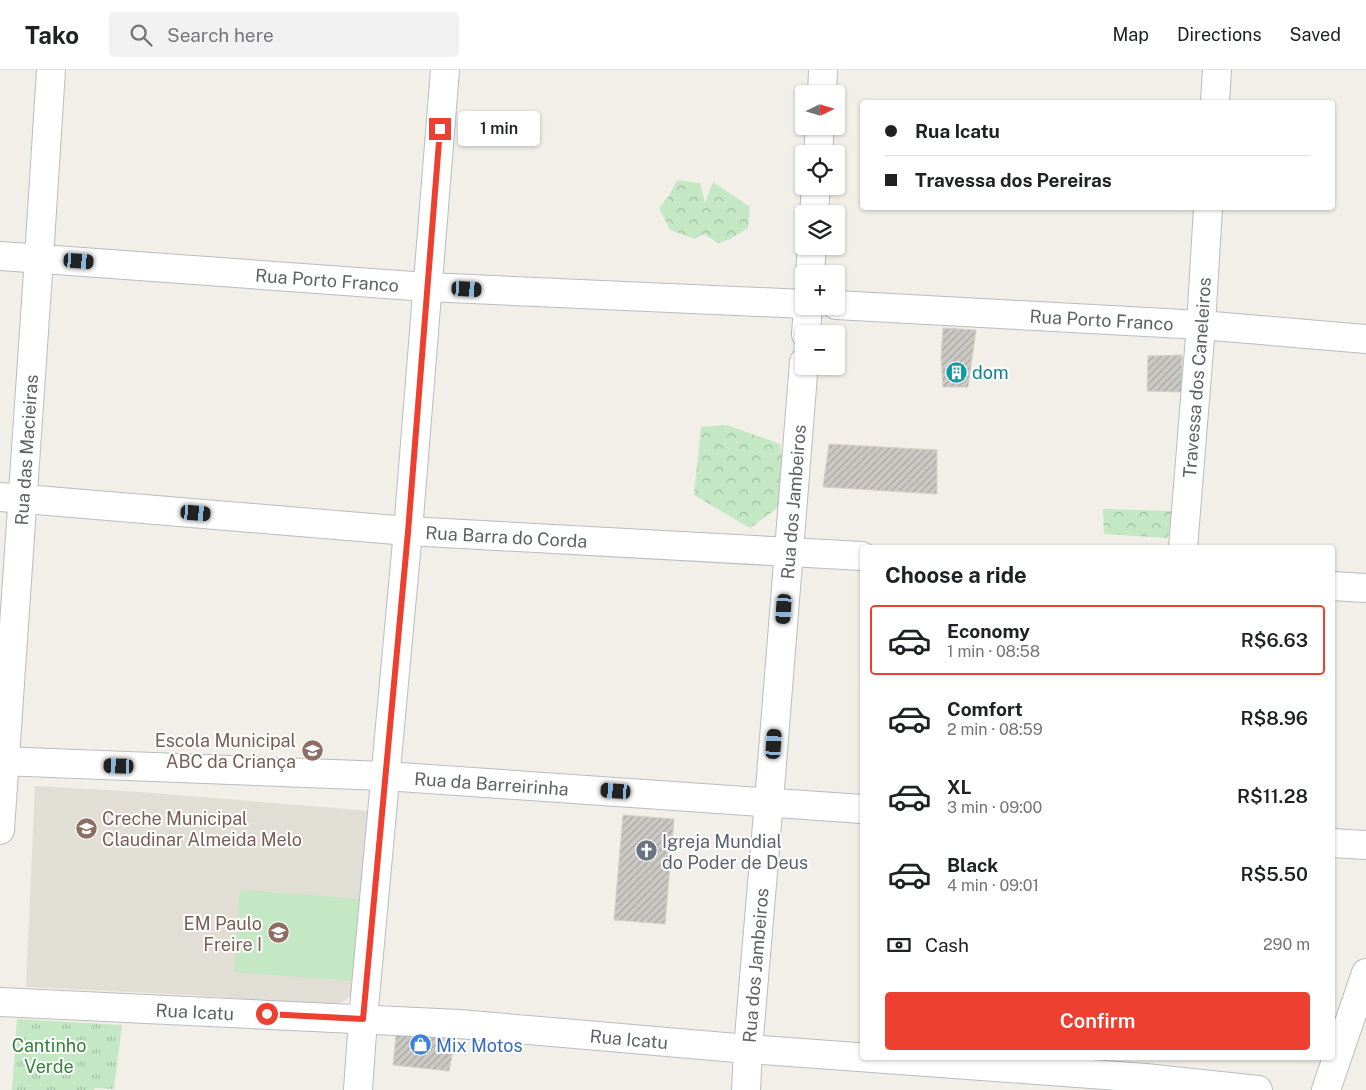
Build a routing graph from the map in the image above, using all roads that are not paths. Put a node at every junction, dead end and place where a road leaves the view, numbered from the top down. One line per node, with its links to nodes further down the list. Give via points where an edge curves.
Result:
1 (50, 70): 9 (street, Rua das Macieiras)
2 (445, 70): 10 (street)
3 (823, 70): 5 (street)
4 (1217, 70): 6 (street)
5 (822, 85)
6 (1215, 100)
7 (1208, 210): 13 (street, Travessa dos Caneleiros)
8 (0, 256): 9 (street, Rua Porto Franco)
9 (39, 258): 10 (street, Rua Porto Franco); 16 (street, Rua das Macieiras)
10 (427, 287): 11 (street, Rua Porto Franco); 17 (street)
11 (795, 304)
12 (845, 305): 13 (street, Rua Porto Franco)
13 (1201, 324): 14 (street, Rua Porto Franco); 18 (street, Travessa dos Caneleiros)
14 (1366, 339)
15 (803, 375): 19 (street, Rua dos Jambeiros)
16 (11, 497): 17 (street, Rua Barra do Corda); 23 (street, Rua das Macieiras)
17 (408, 532): 19 (street, Rua Barra do Corda); 24 (street)
18 (1182, 545)
19 (789, 551): 20 (street, Rua Barra do Corda); 25 (street, Rua dos Jambeiros)
20 (860, 556)
21 (1335, 586): 22 (street)
22 (1366, 588)
23 (2, 761): 24 (street, Rua da Barreirinha); 27 (street, Rua das Macieiras)
24 (385, 776): 25 (street, Rua da Barreirinha); 32 (street)
25 (769, 802): 26 (street, Rua da Barreirinha); 33 (street, Rua dos Jambeiros)
26 (860, 809)
27 (0, 830)
28 (1335, 843): 29 (street)
29 (1366, 845)
30 (1366, 973): 40 (street)
31 (0, 1002): 32 (street, Rua Icatu)
32 (363, 1019): 33 (street, Rua Icatu, via 459,1024); 37 (street)
33 (748, 1050): 34 (street, Rua Icatu); 38 (street, Rua dos Jambeiros)
34 (860, 1057)
35 (907, 1060): 36 (street, Rua Icatu)
36 (1146, 1075): 39 (street, Rua Icatu)
37 (358, 1090)
38 (746, 1090)
39 (1258, 1090)
40 (1326, 1090)

